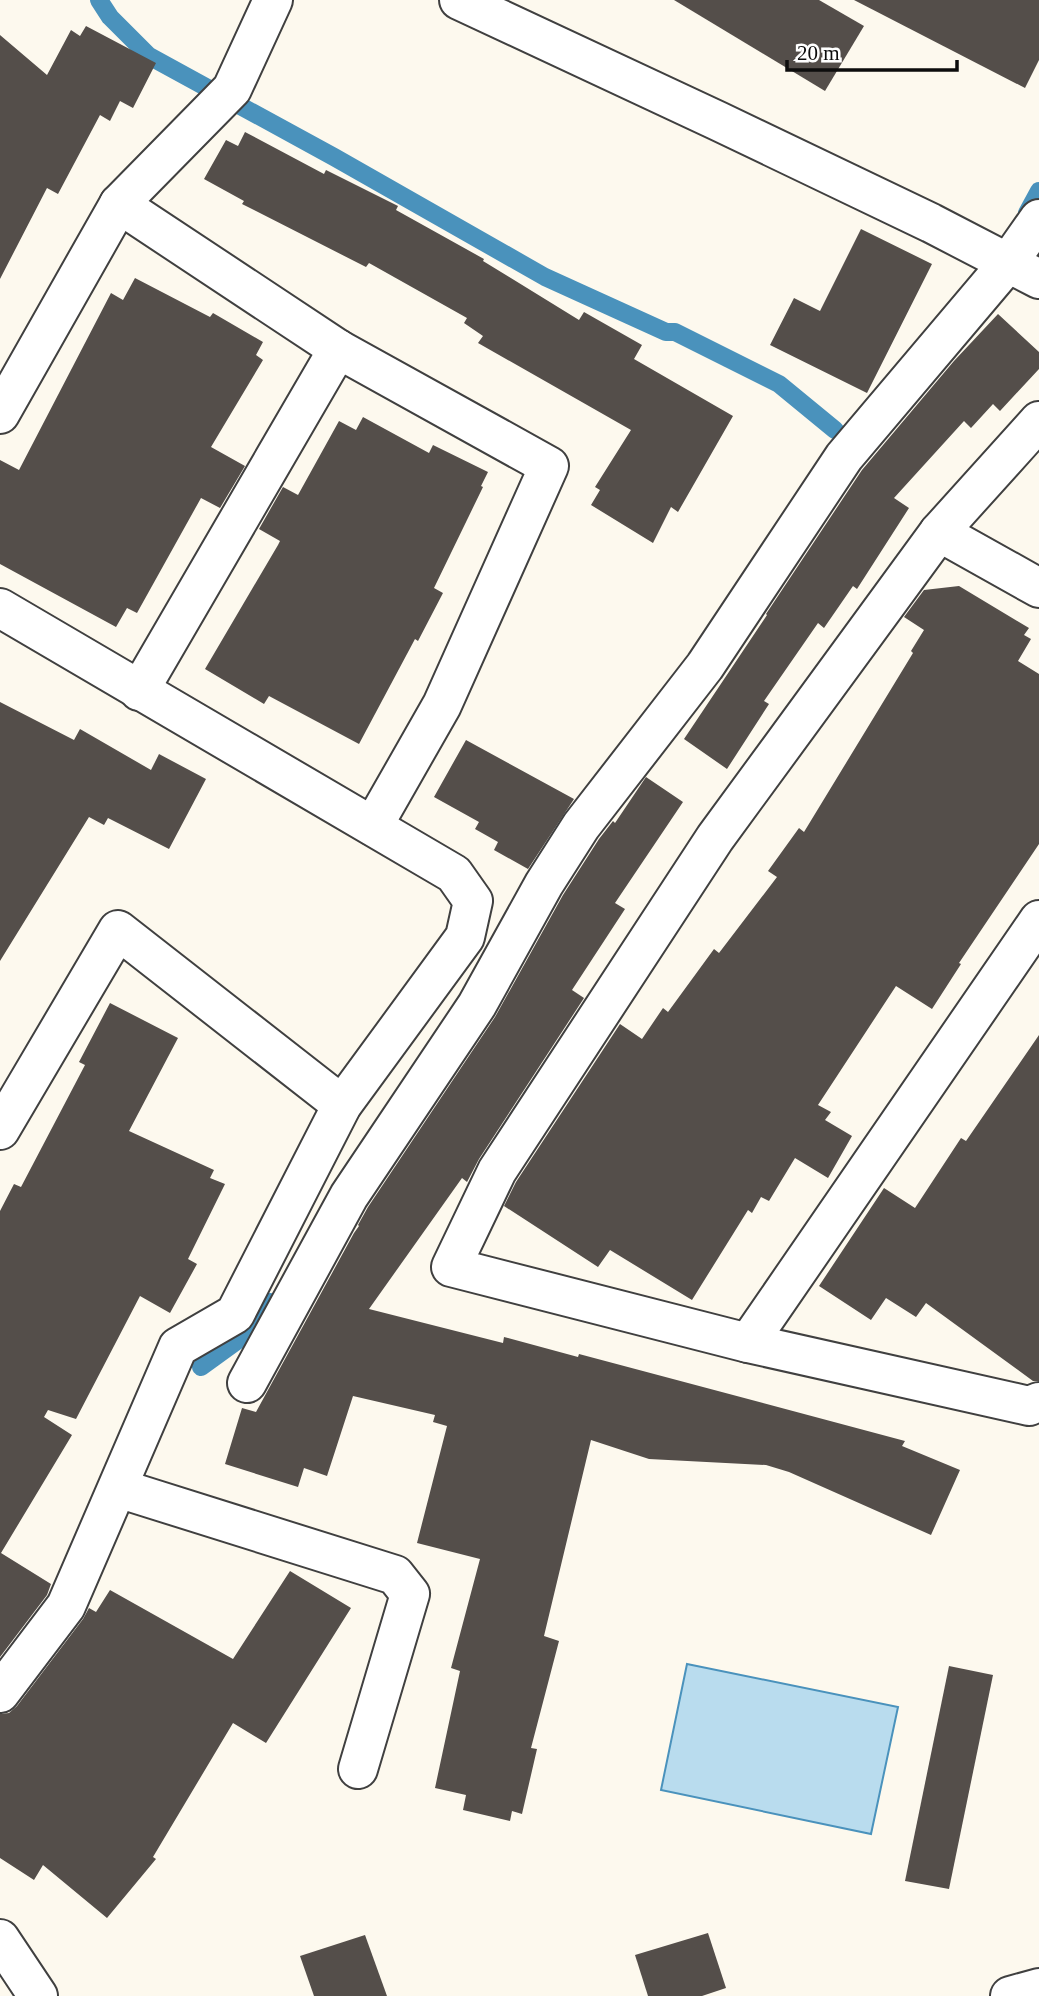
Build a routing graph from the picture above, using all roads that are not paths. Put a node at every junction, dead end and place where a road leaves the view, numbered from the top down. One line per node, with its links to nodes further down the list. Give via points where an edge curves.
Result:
1 (273, 0): 3 (street, via 232,89)
2 (459, 0): 5 (street)
3 (119, 204): 6 (street); 7 (street)
4 (1039, 219): 5 (street)
5 (1023, 271): 18 (street, via 844,457 705,666 581,827 477,1004 349,1196)
6 (338, 349): 12 (street); 13 (street, via 549,466 442,705)
7 (0, 414)
8 (1039, 421): 9 (street)
9 (939, 531): 10 (street); 17 (street, via 715,838 498,1171 451,1267)
10 (1039, 588)
11 (0, 608): 12 (street)
12 (139, 691): 13 (street)
13 (373, 827): 15 (street, via 454,874 473,901 465,937)
14 (1039, 920): 17 (street)
15 (342, 1105): 16 (street, via 118,930); 20 (street, via 235,1314 178,1348)
16 (0, 1130)
17 (748, 1343): 19 (street, via 1028,1406)
18 (247, 1383)
19 (1039, 1402)
20 (118, 1488): 21 (street, via 66,1606); 22 (street, via 395,1575 410,1594)
21 (0, 1693)
22 (358, 1769)
23 (0, 1940): 25 (street)
24 (1039, 1988): 26 (street)
25 (38, 1996)
26 (1010, 1996)

